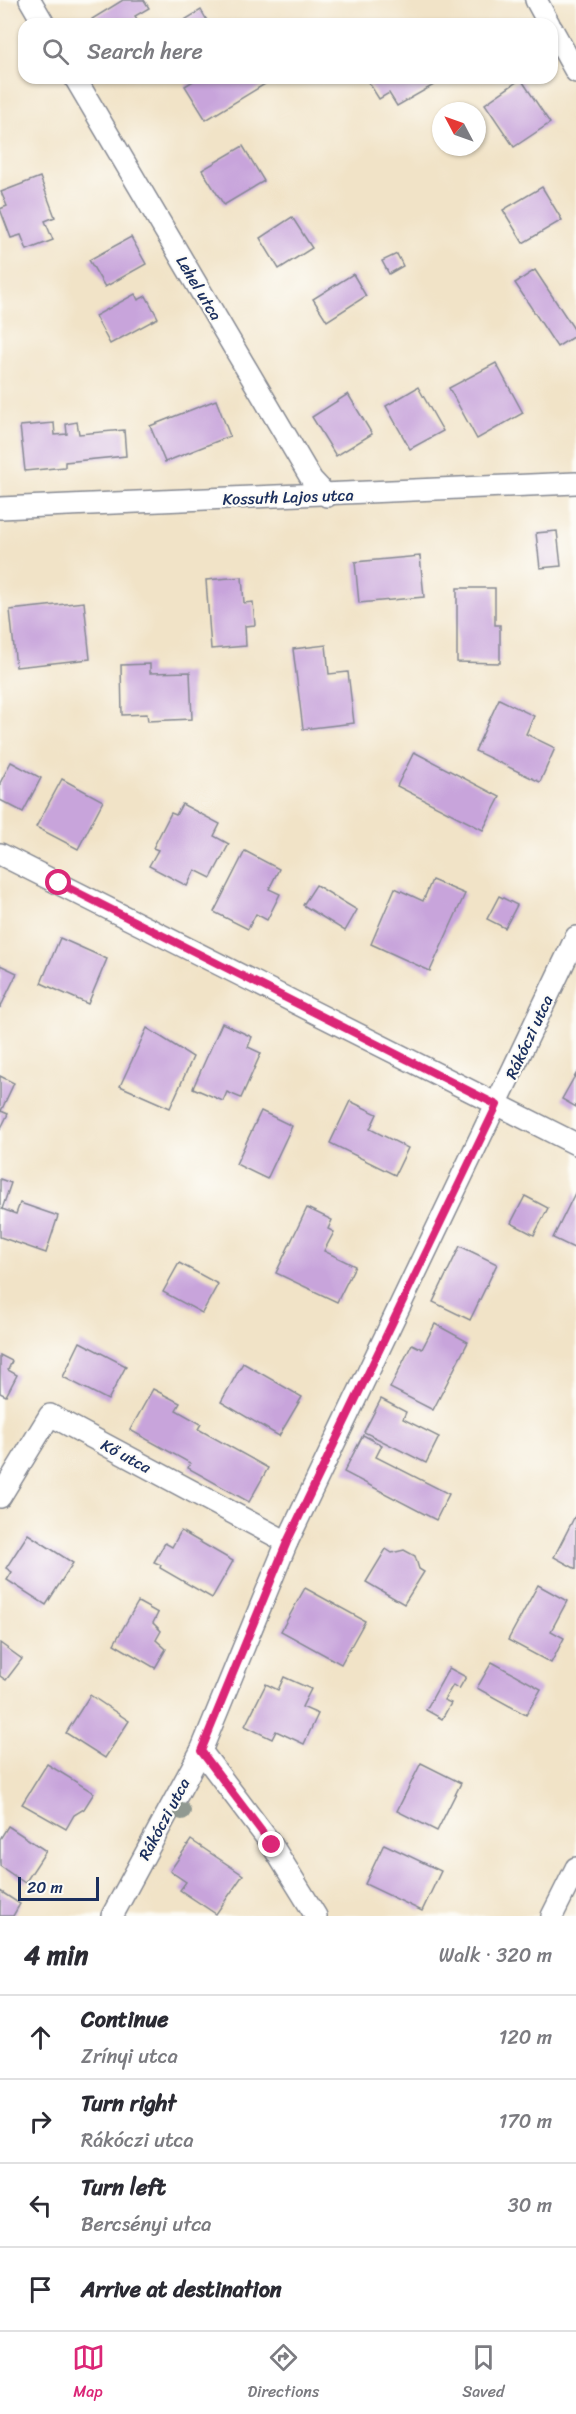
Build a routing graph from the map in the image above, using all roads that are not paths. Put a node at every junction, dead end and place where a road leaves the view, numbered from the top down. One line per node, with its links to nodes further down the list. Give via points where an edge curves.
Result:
1 (30, 0): 3 (street)
2 (536, 0): 4 (street)
3 (40, 18)
4 (546, 18)
5 (558, 40): 6 (street)
6 (576, 72)
7 (79, 84): 9 (street, Lehel utca, via 312,480)
8 (576, 483): 9 (street, Kossuth Lajos utca)
9 (327, 496): 10 (street, Kossuth Lajos utca)
10 (0, 508)
11 (0, 854): 13 (street)
12 (576, 937): 13 (street, Rákóczi utca)
13 (497, 1105): 14 (street); 16 (street, Rákóczi utca)
14 (576, 1144)
15 (0, 1497): 16 (street, Kő utca, via 50,1415)
16 (287, 1542): 17 (street, Rákóczi utca)
17 (201, 1751): 19 (street, Rákóczi utca); 20 (street, via 272,1845)
18 (576, 1868): 21 (street)
19 (111, 1916)
20 (316, 1916)
21 (552, 1916)

